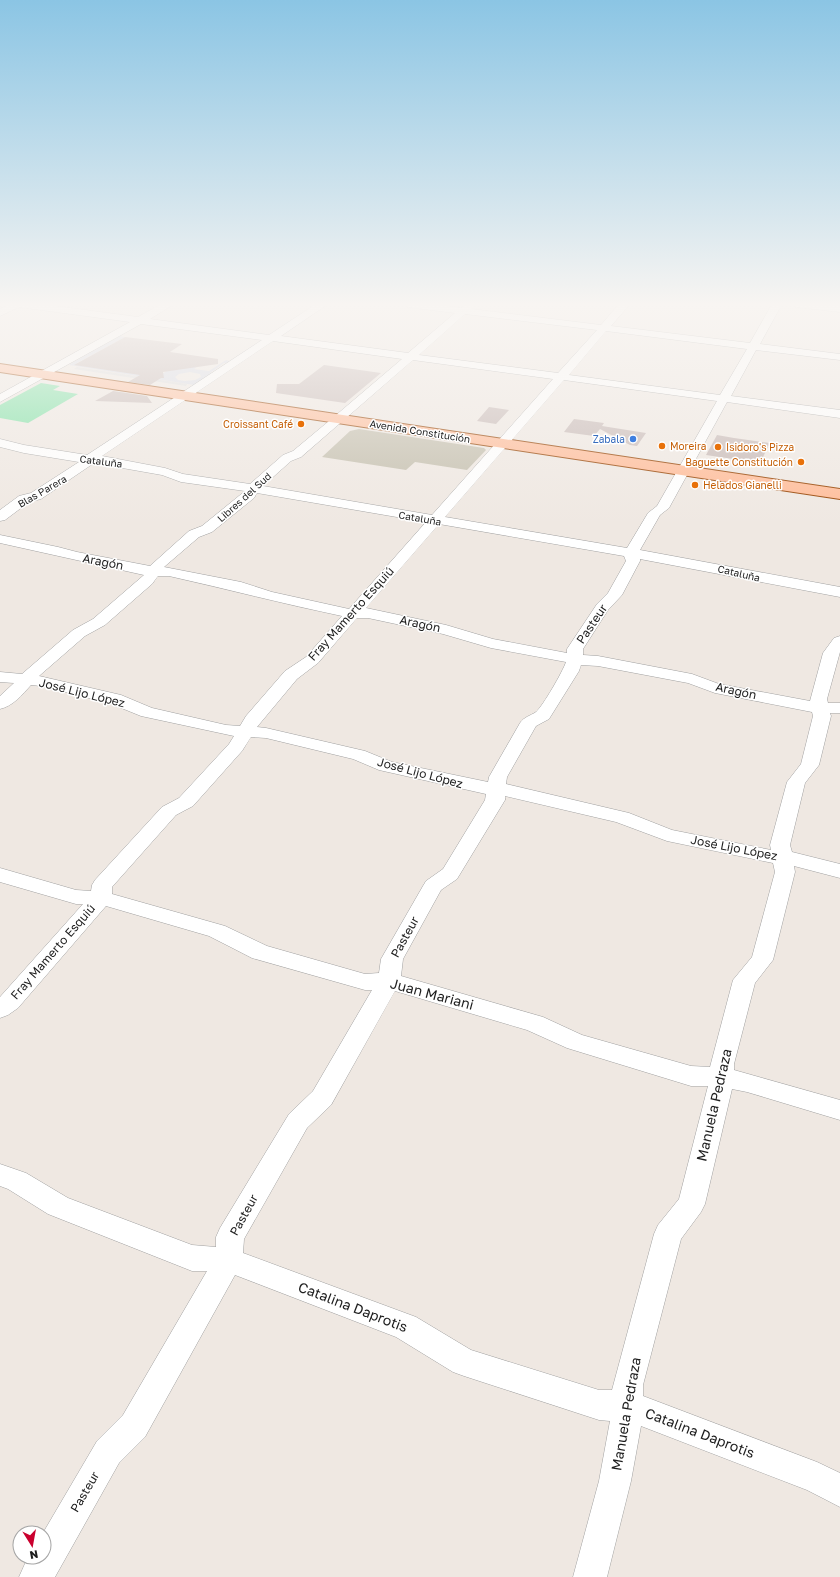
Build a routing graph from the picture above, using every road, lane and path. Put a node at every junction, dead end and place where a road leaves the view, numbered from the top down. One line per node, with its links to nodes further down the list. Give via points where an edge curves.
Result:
1 (561, 377): 13 (street, Fray Mamerto Esquiú)
2 (38, 378): 10 (street)
3 (86, 378): 8 (main road, Avenida Constitución)
4 (212, 378): 8 (street, Blas Parera)
5 (386, 378): 12 (street, Libres del Sud)
6 (566, 378): 9 (street)
7 (735, 378): 9 (street, Pasteur)
8 (189, 393): 12 (main road, Avenida Constitución); 15 (street, Blas Parera)
9 (723, 398): 11 (street); 16 (street, Pasteur)
10 (0, 399)
11 (840, 414)
12 (342, 416): 13 (main road, Avenida Constitución); 18 (street, Libres del Sud)
13 (507, 441): 16 (main road, Avenida Constitución); 21 (street, Fray Mamerto Esquiú)
14 (0, 443): 15 (street, Cataluña)
15 (91, 459): 18 (street, Cataluña, via 165,472 181,478); 20 (street, Blas Parera, via 36,496 24,499)
16 (685, 467): 17 (main road, Avenida Constitución); 19 (main road, Avenida Constitución); 23 (street, Pasteur, via 662,508 655,513)
17 (840, 486)
18 (252, 488): 21 (street, Cataluña); 24 (street, Libres del Sud, via 249,495 207,529 194,534)
19 (840, 494)
20 (0, 517)
21 (435, 520): 23 (street, Cataluña); 26 (street, Fray Mamerto Esquiú)
22 (0, 539): 24 (street, Aragón, via 81,558)
23 (631, 554): 25 (street, Cataluña); 28 (street, Pasteur, via 633,561 614,595 602,607 575,649)
24 (154, 571): 26 (street, Aragón, via 241,587 268,596); 30 (street, Libres del Sud, via 147,581 99,622 79,633)
25 (840, 592)
26 (352, 614): 28 (street, Aragón, via 368,613 491,643); 33 (street, Fray Mamerto Esquiú, via 312,660 291,675 252,720)
27 (840, 641): 32 (street, Manuela Pedraza, via 831,653 818,699)
28 (575, 659): 32 (street, Aragón, via 598,661 684,678 715,688); 34 (street, Pasteur, via 571,671 543,715 529,723 498,777)
29 (0, 677): 30 (street, José Lijo López)
30 (26, 680): 31 (street, Libres del Sud); 33 (street, José Lijo López, via 41,681 115,699 147,712 226,730)
31 (0, 704)
32 (830, 708): 35 (street, Manuela Pedraza, via 822,716 810,765 796,782 780,845)
33 (246, 731): 34 (street, José Lijo López, via 266,733 359,755 386,766); 38 (street, Fray Mamerto Esquiú, via 236,747 186,802 169,811 102,885)
34 (496, 789): 35 (street, José Lijo López, via 514,790 622,817 667,834); 39 (street, Pasteur, via 495,800 450,874 433,886 392,959)
35 (782, 858): 36 (street, José Lijo López); 41 (street, Manuela Pedraza, via 784,872 762,960 744,980 722,1064)
36 (840, 871)
37 (0, 875): 38 (street, Juan Mariani, via 76,897)
38 (101, 898): 39 (street, Juan Mariani, via 217,931 260,952 365,982); 40 (street, Fray Mamerto Esquiú, via 10,1002)
39 (389, 981): 41 (street, Juan Mariani, via 534,1023 575,1042 691,1076); 44 (street, Pasteur, via 322,1098 298,1121 230,1237)
40 (0, 1009)
41 (722, 1077): 42 (street, Juan Mariani); 45 (street, Manuela Pedraza, via 691,1204 668,1234 628,1385)
42 (840, 1110)
43 (0, 1175): 44 (street, Catalina Daprotis, via 17,1181 58,1206 192,1258)
44 (229, 1260): 45 (street, Catalina Daprotis, via 406,1326 464,1362 599,1405); 47 (street, Pasteur, via 134,1426 108,1452)
45 (628, 1406): 46 (street, Catalina Daprotis, via 817,1478); 48 (street, Manuela Pedraza, via 625,1437)
46 (840, 1491)
47 (36, 1577)
48 (590, 1577)

